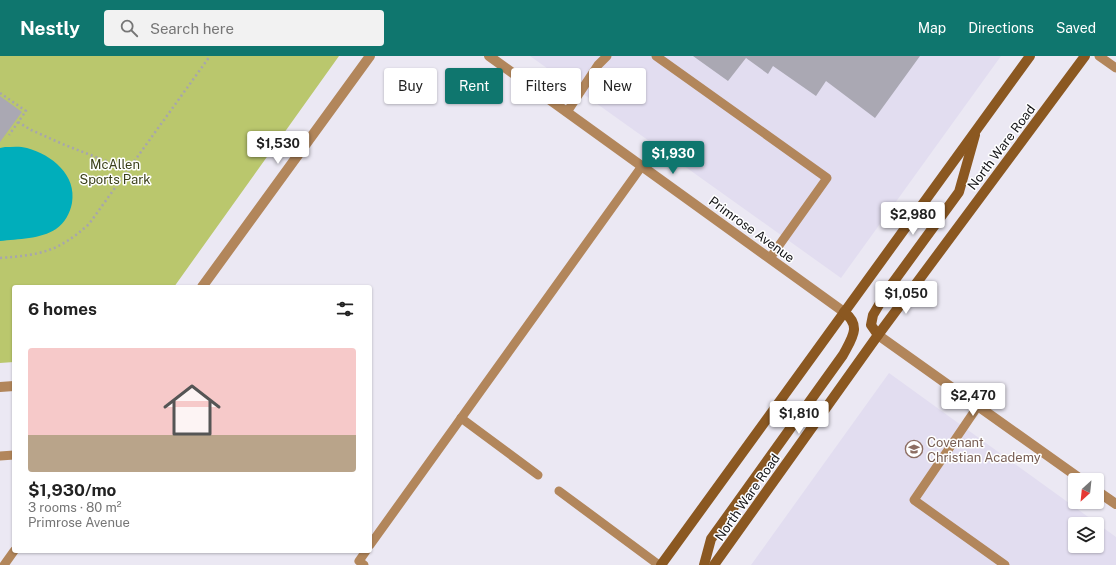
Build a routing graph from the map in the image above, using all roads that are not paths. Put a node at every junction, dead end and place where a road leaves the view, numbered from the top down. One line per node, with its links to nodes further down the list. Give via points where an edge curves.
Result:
1 (370, 56): 13 (street)
2 (489, 56): 9 (street, Primrose Avenue)
3 (606, 56): 9 (lane)
4 (656, 56): 12 (lane, via 827,178)
5 (1030, 56): 10 (main road)
6 (1085, 56): 15 (main road, North Ware Road)
7 (1099, 56): 8 (lane)
8 (1116, 68)
9 (567, 112): 11 (street, Primrose Avenue)
10 (976, 129): 14 (main road); 15 (main road, via 959,192 889,288 873,315 872,325)
11 (642, 166): 12 (street, Primrose Avenue); 19 (lane)
12 (770, 258): 14 (street, Primrose Avenue)
13 (203, 285)
14 (844, 312): 32 (main road); 33 (main road, via 852,318 854,330 843,355 711,538)
15 (878, 335): 18 (street); 34 (main road, North Ware Road)
16 (12, 386): 17 (street)
17 (0, 387)
18 (978, 406): 22 (street); 35 (lane, via 914,500)
19 (461, 418): 23 (lane); 27 (lane)
20 (12, 455): 21 (lane)
21 (0, 456)
22 (1072, 473)
23 (538, 476)
24 (558, 491): 32 (lane)
25 (1104, 496): 26 (street)
26 (1116, 504)
27 (372, 542)
28 (13, 553): 30 (lane)
29 (365, 553): 31 (lane, via 359,561)
30 (4, 565)
31 (364, 565)
32 (660, 565)
33 (704, 565)
34 (714, 565)
35 (1005, 565)

